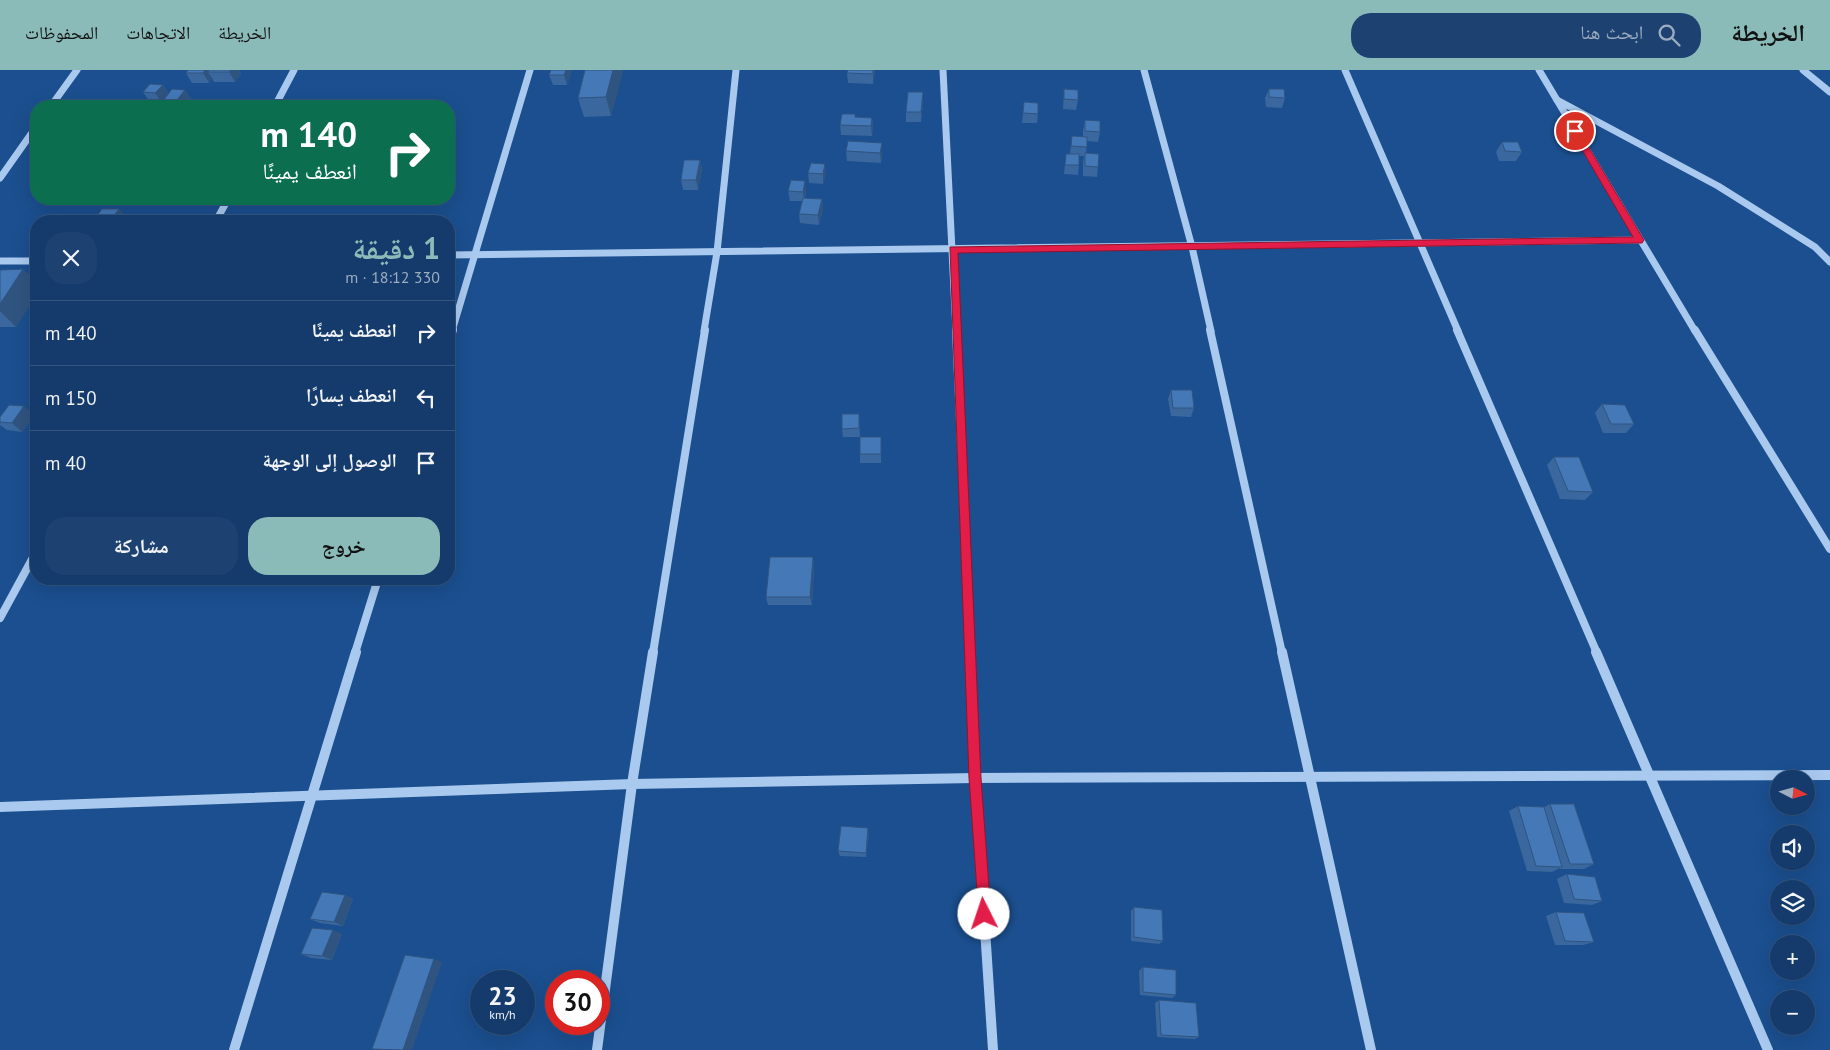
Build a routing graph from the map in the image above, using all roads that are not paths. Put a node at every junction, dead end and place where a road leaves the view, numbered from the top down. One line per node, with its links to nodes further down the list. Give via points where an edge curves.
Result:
1 (77, 70): 11 (street)
2 (294, 70): 12 (street)
3 (530, 70): 22 (street)
4 (736, 70): 20 (street)
5 (943, 70): 19 (street)
6 (1144, 70): 18 (street)
7 (1345, 70): 17 (street)
8 (1540, 70): 13 (street)
9 (1803, 70): 10 (street)
10 (1830, 92)
11 (55, 100)
12 (278, 100)
13 (1557, 100): 16 (street); 25 (street, via 1718,186 1816,247)
14 (30, 136): 15 (street)
15 (0, 178)
16 (1639, 240): 17 (street); 27 (street)
17 (1418, 244): 18 (street); 32 (street)
18 (1192, 246): 19 (street); 33 (street)
19 (953, 250): 20 (street); 34 (street)
20 (717, 252): 22 (street); 35 (street)
21 (455, 255): 22 (street)
22 (475, 255): 26 (street)
23 (30, 260): 24 (street)
24 (0, 261)
25 (1830, 262)
26 (455, 322)
27 (1830, 549)
28 (30, 563): 30 (street)
29 (376, 585): 36 (street)
30 (0, 618)
31 (1830, 774): 32 (street)
32 (1650, 776): 33 (street); 42 (street)
33 (1310, 777): 34 (street); 41 (street)
34 (975, 778): 35 (street); 40 (street)
35 (632, 784): 36 (street); 39 (street)
36 (313, 797): 37 (street); 38 (street)
37 (0, 807)
38 (234, 1050)
39 (597, 1050)
40 (994, 1050)
41 (1371, 1050)
42 (1768, 1050)

